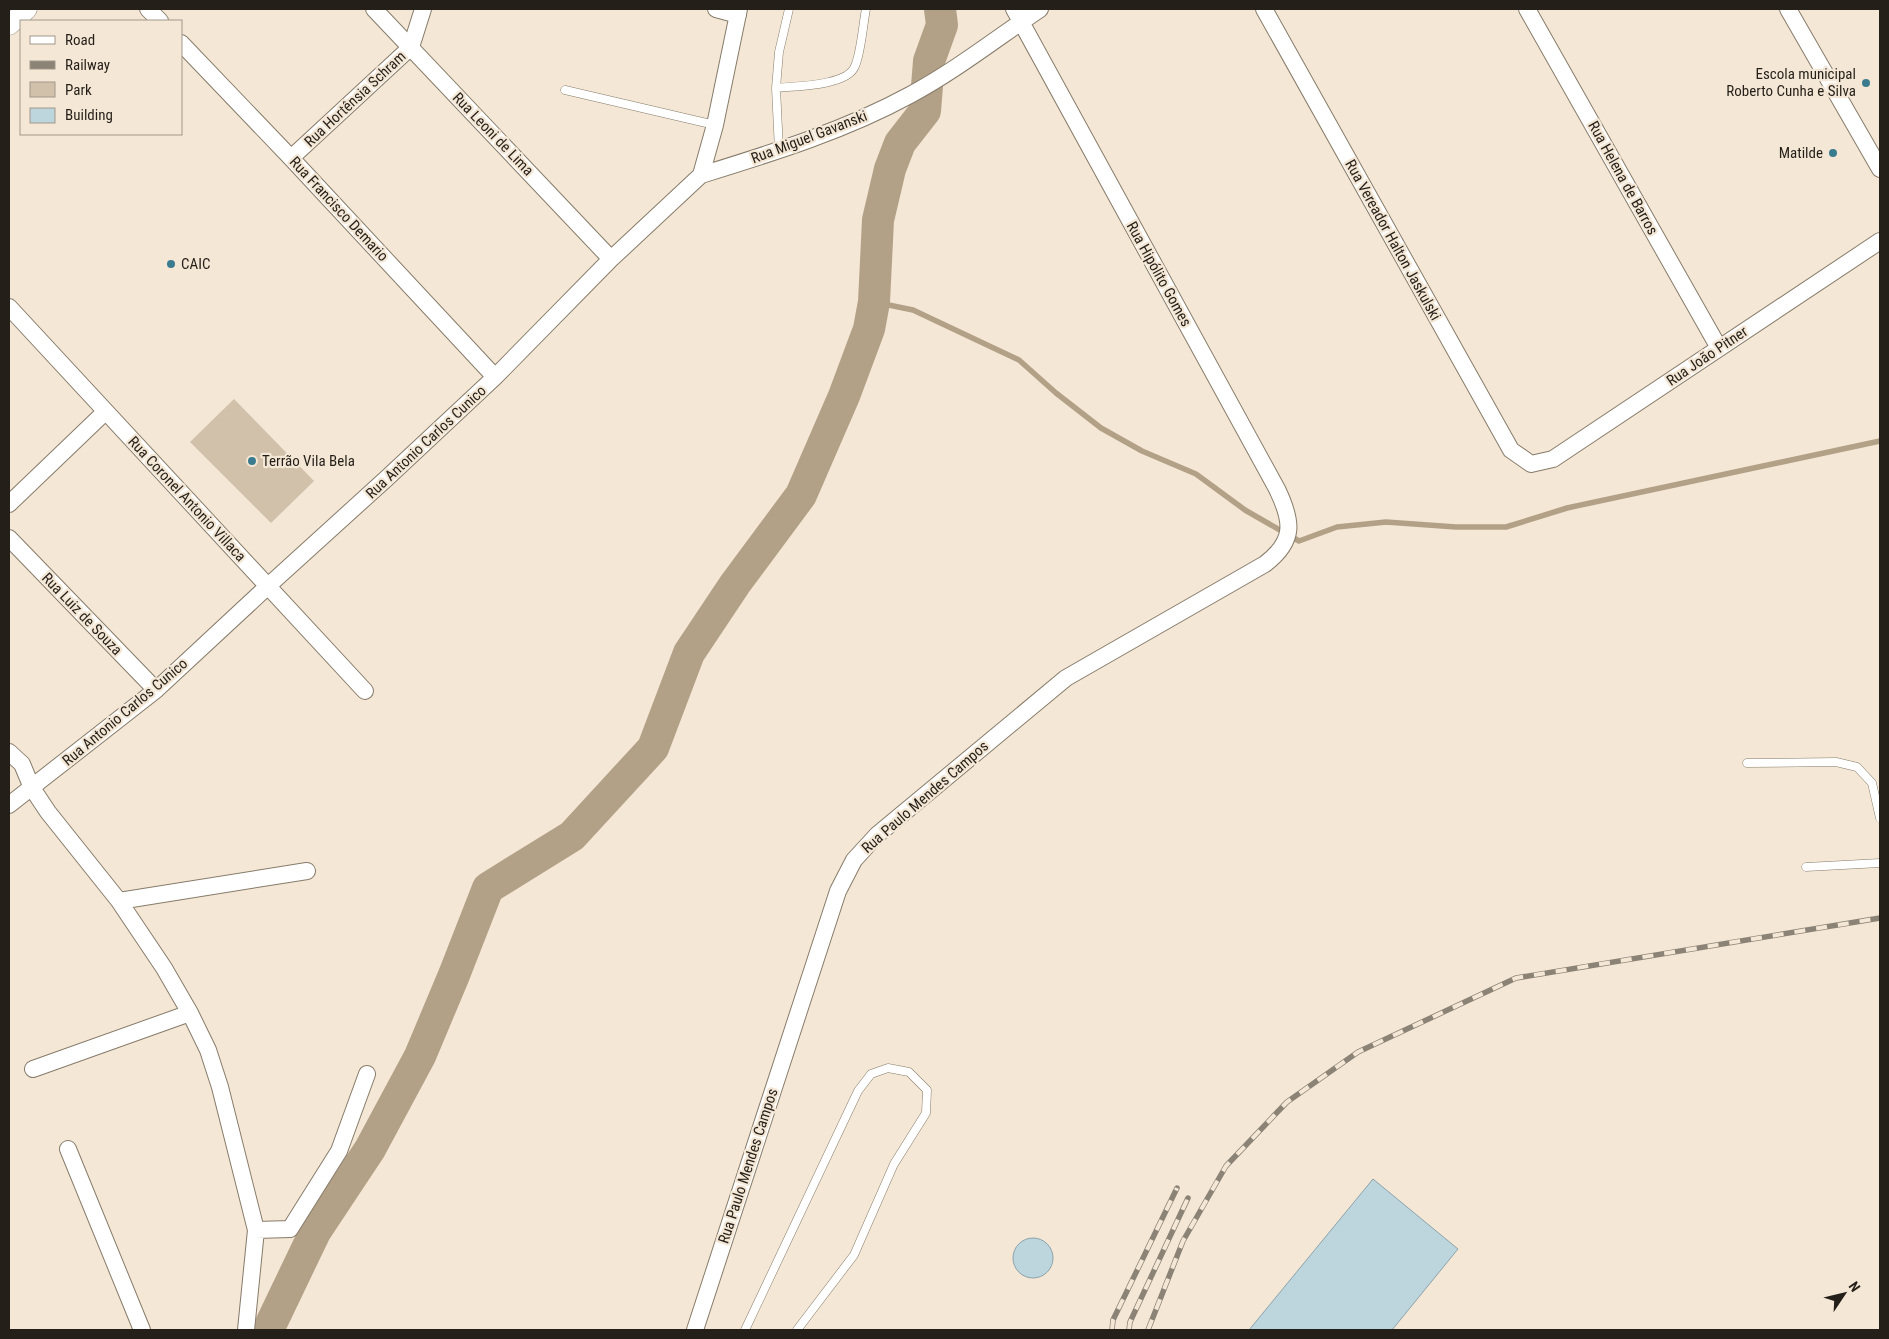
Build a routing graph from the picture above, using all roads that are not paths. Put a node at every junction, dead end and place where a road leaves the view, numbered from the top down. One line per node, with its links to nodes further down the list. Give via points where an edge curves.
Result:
1 (27, 9): 15 (street)
2 (148, 9): 14 (street)
3 (374, 9): 17 (street, Rua Leoni de Lima)
4 (423, 9): 17 (street, Rua Hortênsia Schram)
5 (716, 9): 12 (street)
6 (789, 9): 18 (lane, via 779,52)
7 (866, 9): 18 (lane, via 855,67 847,77)
8 (1040, 9): 13 (street, Rua Miguel Gavanski)
9 (1264, 9): 31 (street, Rua Vereador Halton Jaskulski, via 1511,450)
10 (1527, 9): 28 (street, Rua Helena de Barros)
11 (1788, 9): 23 (street)
12 (738, 12): 20 (street)
13 (1017, 16): 21 (street, Rua Miguel Gavanski, via 950,70 910,95 844,126); 34 (street, Rua Hipólito Gomes, via 1277,489 1289,526)
14 (159, 20)
15 (9, 25)
16 (182, 44): 22 (street, Rua Francisco Demario)
17 (411, 47): 22 (street, Rua Hortênsia Schram); 26 (street, Rua Leoni de Lima)
18 (776, 88): 21 (lane)
19 (565, 90): 20 (lane)
20 (715, 125): 24 (street)
21 (779, 150): 24 (street, Rua Miguel Gavanski)
22 (291, 158): 29 (street, Rua Francisco Demario)
23 (1880, 169)
24 (701, 176): 26 (street, Rua Antonio Carlos Cunico)
25 (1880, 242): 28 (street, Rua João Pitner)
26 (611, 259): 29 (street, Rua Antonio Carlos Cunico)
27 (9, 307): 30 (street, Rua Coronel Antonio Villaca)
28 (1719, 348): 31 (street, Rua João Pitner, via 1553,459)
29 (495, 377): 35 (street, Rua Antonio Carlos Cunico)
30 (105, 412): 32 (street); 35 (street, Rua Coronel Antonio Villaca)
31 (1531, 464)
32 (9, 504)
33 (9, 538): 36 (street, Rua Luiz de Souza)
34 (1284, 544): 54 (street, Rua Paulo Mendes Campos, via 1278,554 1265,564 1066,678 877,834 854,860 838,891)
35 (268, 586): 36 (street, Rua Antonio Carlos Cunico); 37 (street, Rua Coronel Antonio Villaca)
36 (156, 690): 40 (street, Rua Antonio Carlos Cunico)
37 (365, 691)
38 (9, 752): 40 (street, via 22,764)
39 (1746, 762): 42 (lane, via 1836,762 1857,767 1872,783)
40 (32, 788): 41 (street, Rua Antonio Carlos Cunico); 46 (street)
41 (9, 805)
42 (1880, 818)
43 (1880, 863): 44 (lane)
44 (1806, 867)
45 (307, 871): 46 (street)
46 (119, 901): 47 (street)
47 (190, 1013): 48 (street); 51 (street, via 208,1050 220,1087)
48 (33, 1069)
49 (368, 1074): 51 (street, via 339,1151 290,1229)
50 (68, 1149): 52 (street)
51 (256, 1230): 53 (street)
52 (142, 1330)
53 (246, 1330)
54 (695, 1330)
55 (746, 1330): 56 (lane, via 858,1090 870,1074 888,1068 909,1072 926,1090 926,1113 894,1164 854,1254)
56 (797, 1330)

